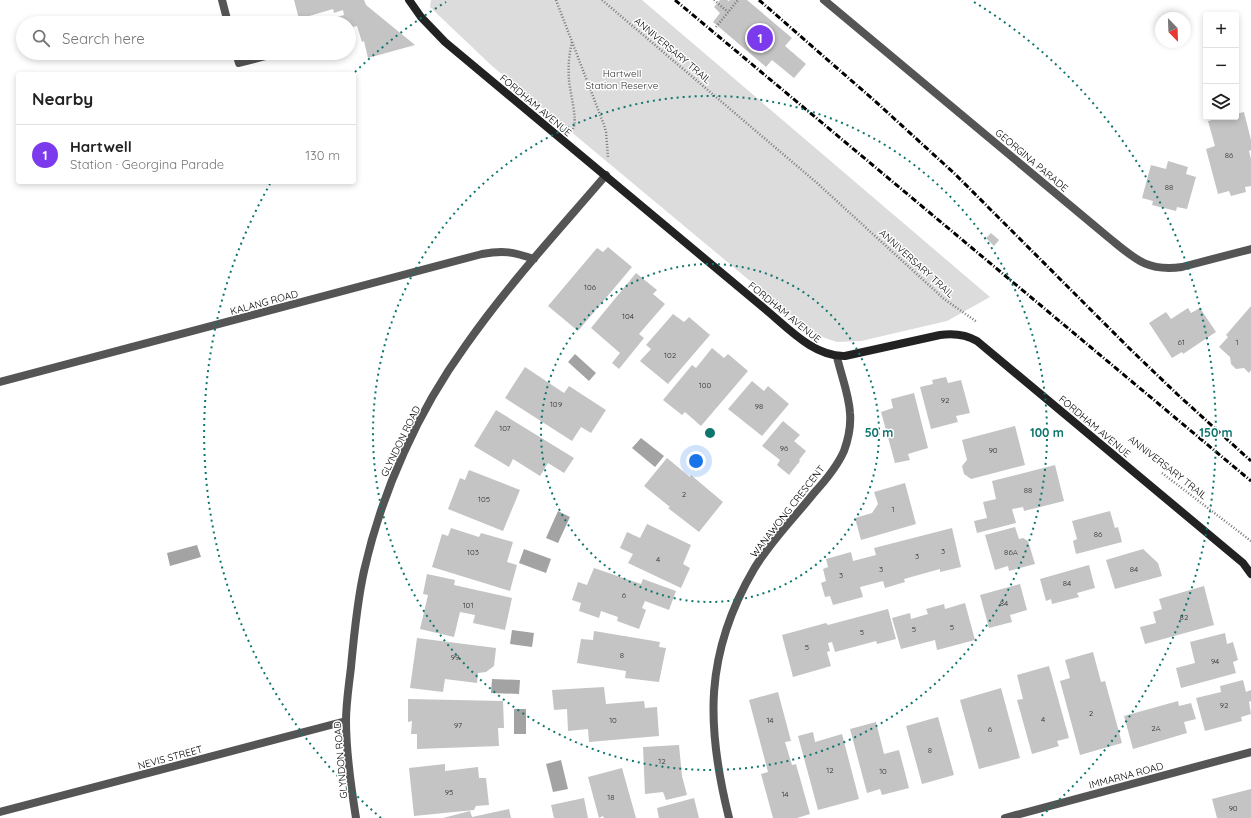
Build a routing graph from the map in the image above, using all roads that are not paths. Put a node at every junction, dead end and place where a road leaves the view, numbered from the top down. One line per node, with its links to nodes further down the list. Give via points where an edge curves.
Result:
1 (222, 0): 4 (street)
2 (409, 0): 7 (street, FORDHAM AVENUE, via 421,17 446,42)
3 (824, 0): 8 (street, GEORGINA PARADE, via 1108,237 1141,261 1150,266 1182,267)
4 (226, 16)
5 (238, 60): 6 (street, via 239,63)
6 (250, 60)
7 (606, 175): 9 (street, GLYNDON ROAD); 10 (street, FORDHAM AVENUE, via 810,346)
8 (1251, 249)
9 (534, 259): 11 (street, KALANG ROAD, via 506,251 482,254); 15 (street, GLYNDON ROAD, via 465,346 418,423 393,475 364,570)
10 (837, 357): 12 (street, FORDHAM AVENUE, via 951,333 969,336); 19 (street, WANAWONG CRESCENT, via 850,413 844,451 823,483 754,568 731,617 716,668 713,715 718,768)
11 (0, 382)
12 (1243, 564): 13 (street, FORDHAM AVENUE); 14 (street, FORDHAM AVENUE)
13 (1251, 567)
14 (1251, 574)
15 (346, 721): 17 (street, NEVIS STREET); 18 (street, GLYNDON ROAD)
16 (1251, 752): 20 (street, IMMARNA ROAD)
17 (0, 812)
18 (356, 818)
19 (729, 818)
20 (1005, 818)

